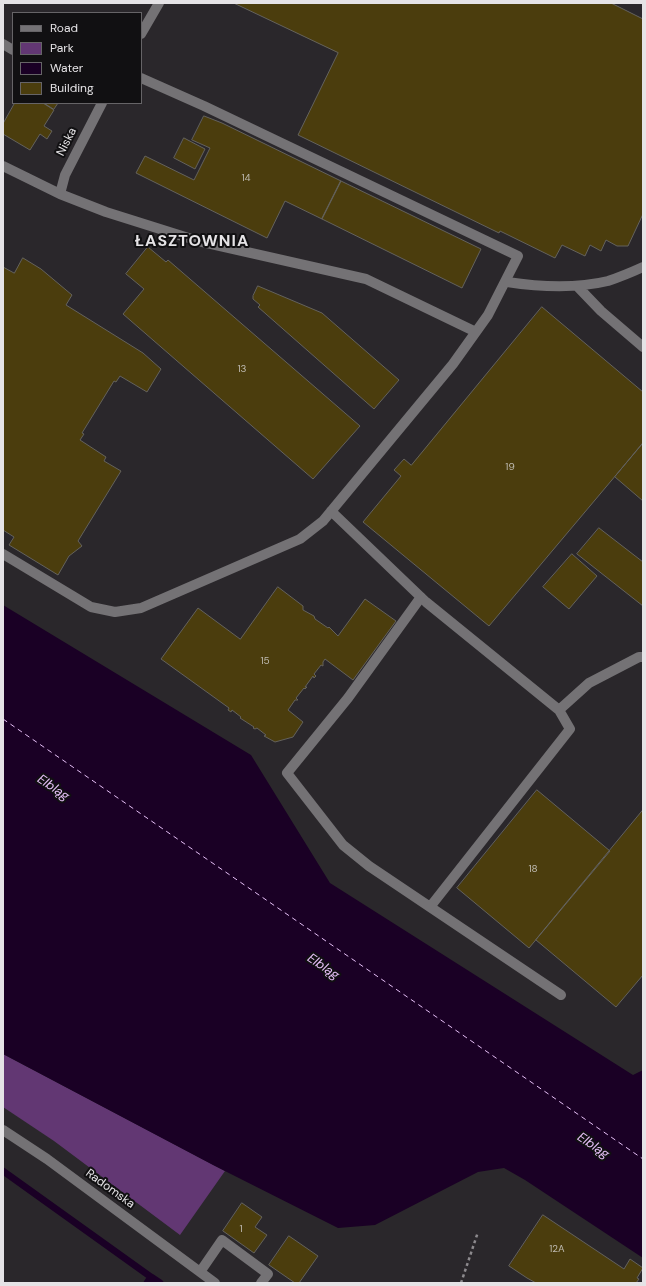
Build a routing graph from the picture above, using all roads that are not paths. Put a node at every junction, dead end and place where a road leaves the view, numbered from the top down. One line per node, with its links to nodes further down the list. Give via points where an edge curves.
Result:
1 (159, 3): 2 (street)
2 (142, 32)
3 (3, 44): 4 (street)
4 (12, 49)
5 (142, 78): 10 (street, via 518,256)
6 (100, 104): 8 (street, Niska, via 65,175)
7 (3, 166): 8 (street)
8 (60, 194): 12 (street, via 106,212 198,241 366,279)
9 (643, 267): 11 (street, via 608,281)
10 (506, 282): 11 (street, via 531,286); 12 (street)
11 (577, 286): 13 (street, via 601,312)
12 (476, 332): 14 (street, via 453,364)
13 (643, 347)
14 (331, 511): 15 (street, via 323,521 300,539 141,608 115,612 91,608); 16 (street)
15 (3, 554)
16 (421, 597): 18 (street); 19 (street, via 348,698 287,773 343,845 369,866)
17 (643, 657): 18 (street, via 589,683)
18 (559, 710): 19 (street, via 570,729)
19 (430, 907): 20 (street)
20 (561, 995)
21 (3, 1130): 22 (street, Radomska, via 47,1159)
22 (200, 1272): 23 (street, Radomska); 24 (street, via 222,1240 268,1274)
23 (215, 1283)
24 (261, 1283)

